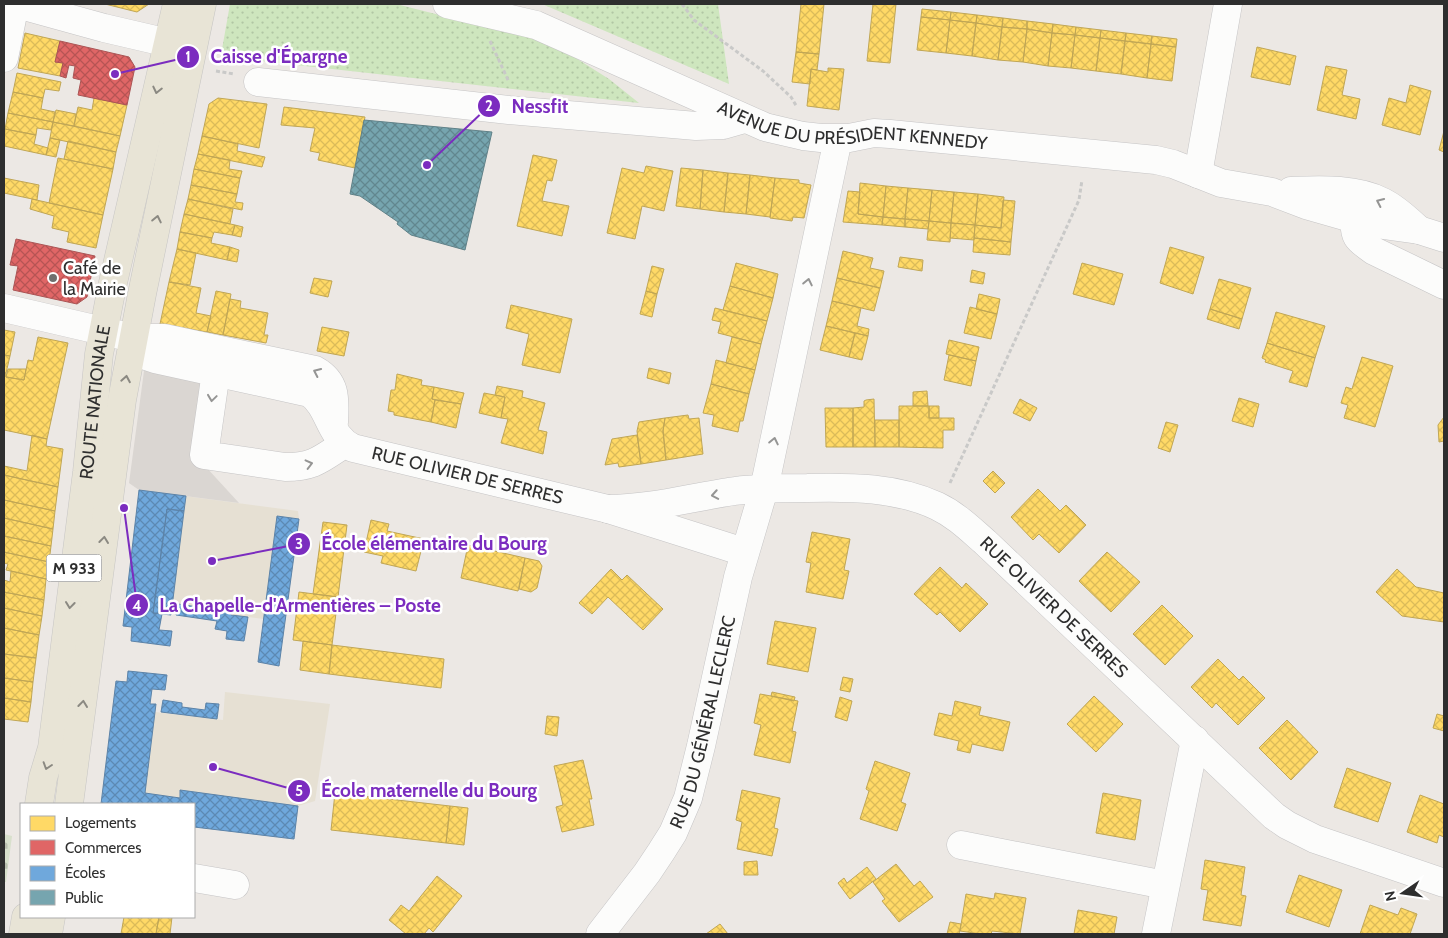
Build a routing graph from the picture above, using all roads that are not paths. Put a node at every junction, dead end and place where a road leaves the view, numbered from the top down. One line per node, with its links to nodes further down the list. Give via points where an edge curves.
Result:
1 (16, 4): 6 (street); 7 (street)
2 (177, 4): 6 (main road, ROUTE NATIONALE / M 933)
3 (202, 4): 6 (main road, ROUTE NATIONALE / M 933)
4 (453, 4): 9 (street, AVENUE DU PRÉSIDENT KENNEDY, via 536,24)
5 (1228, 4): 11 (street)
6 (181, 46): 17 (main road, ROUTE NATIONALE / M 933, one-way to 17); 18 (main road, ROUTE NATIONALE / M 933, one-way to 6)
7 (4, 58)
8 (258, 82): 9 (street, via 509,110 696,126)
9 (744, 120): 10 (street, AVENUE DU PRÉSIDENT KENNEDY, via 803,136)
10 (838, 139): 11 (street, AVENUE DU PRÉSIDENT KENNEDY, via 882,133 1086,152 1156,160); 21 (street, RUE DU GÉNÉRAL LECLERC, one-way to 10)
11 (1198, 174): 12 (street, AVENUE DU PRÉSIDENT KENNEDY, via 1221,183)
12 (1272, 192): 13 (street, AVENUE DU PRÉSIDENT KENNEDY); 14 (street, AVENUE DU PRÉSIDENT KENNEDY, one-way to 12, via 1382,201 1366,196 1331,191)
13 (1355, 218): 14 (street, AVENUE DU PRÉSIDENT KENNEDY); 15 (street, via 1357,239 1374,251)
14 (1432, 234)
15 (1444, 285)
16 (4, 308): 17 (street)
17 (103, 331): 18 (street); 25 (main road, ROUTE NATIONALE / M 933, one-way to 25, via 52,748)
18 (133, 338): 19 (street, via 164,338); 26 (main road, ROUTE NATIONALE / M 933, one-way to 18)
19 (219, 361): 20 (street, via 316,370 324,374 335,398); 20 (street, one-way to 20, via 204,455 297,467 318,462)
20 (339, 437): 22 (street, RUE OLIVIER DE SERRES, via 363,451)
21 (764, 489): 22 (street, RUE OLIVIER DE SERRES, one-way to 22, via 734,491 645,507); 23 (street, RUE DU GÉNÉRAL LECLERC); 24 (street, RUE OLIVIER DE SERRES, via 865,488 906,495 953,515)
22 (608, 509): 23 (street, RUE OLIVIER DE SERRES)
23 (744, 552): 36 (street, RUE DU GÉNÉRAL LECLERC, via 688,798 661,852)
24 (1195, 740): 29 (street, RUE OLIVIER DE SERRES, via 1262,806 1287,825 1335,846); 31 (street)
25 (39, 803)
26 (69, 803)
27 (961, 845): 31 (street)
28 (195, 878): 30 (street)
29 (1444, 883)
30 (235, 885)
31 (1165, 885): 37 (street)
32 (26, 918): 34 (main road)
33 (51, 918): 35 (main road)
34 (23, 934)
35 (48, 934)
36 (600, 934)
37 (1156, 934)

